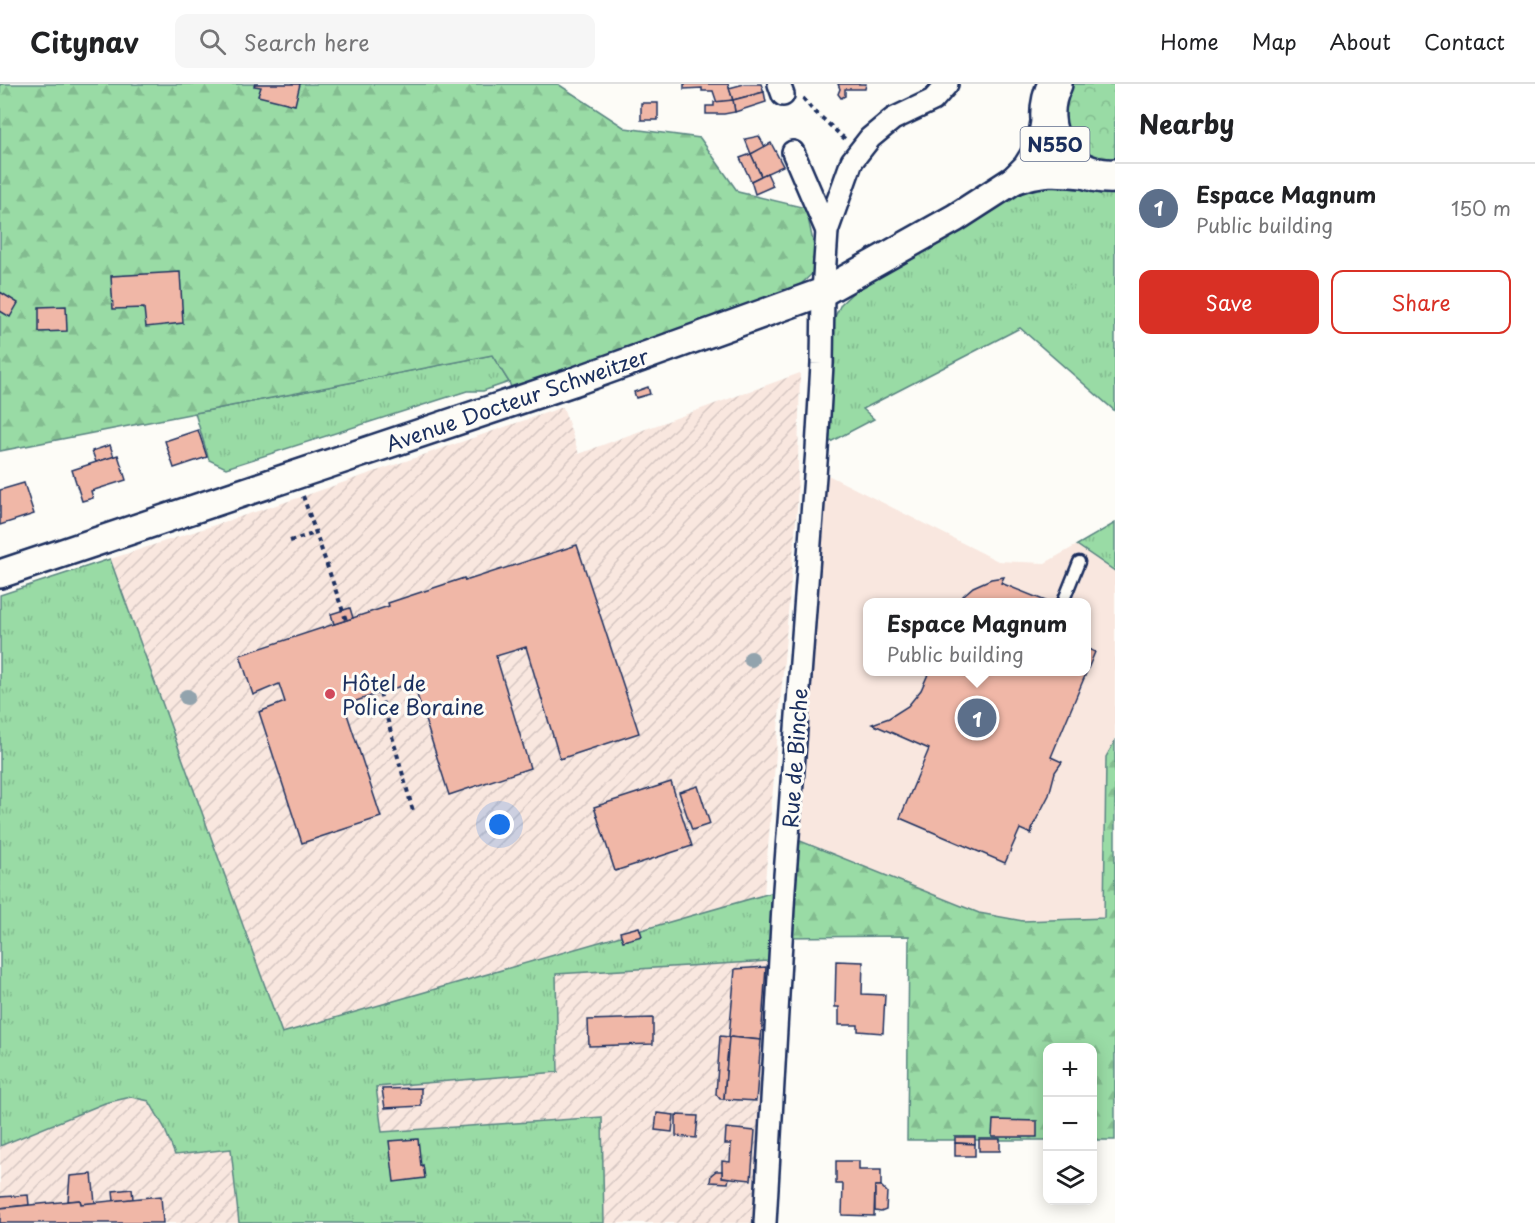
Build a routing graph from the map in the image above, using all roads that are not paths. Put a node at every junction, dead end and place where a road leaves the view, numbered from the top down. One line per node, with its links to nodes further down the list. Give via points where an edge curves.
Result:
1 (947, 84): 6 (street, via 933,99 893,119 870,138 852,161)
2 (1051, 95): 4 (main road, N550, via 1048,125 1054,142 1078,168); 5 (street, via 1037,151)
3 (793, 152): 6 (street)
4 (1105, 176): 5 (street, via 1059,171)
5 (1014, 180): 7 (street, Avenue Docteur Schweitzer)
6 (827, 231): 7 (street, Rue de Binche)
7 (823, 292): 9 (street, Avenue Docteur Schweitzer, via 573,382); 11 (street, Rue de Binche, via 816,469 784,889)
8 (1079, 562): 10 (lane)
9 (0, 574)
10 (1065, 598)
11 (765, 1223)

